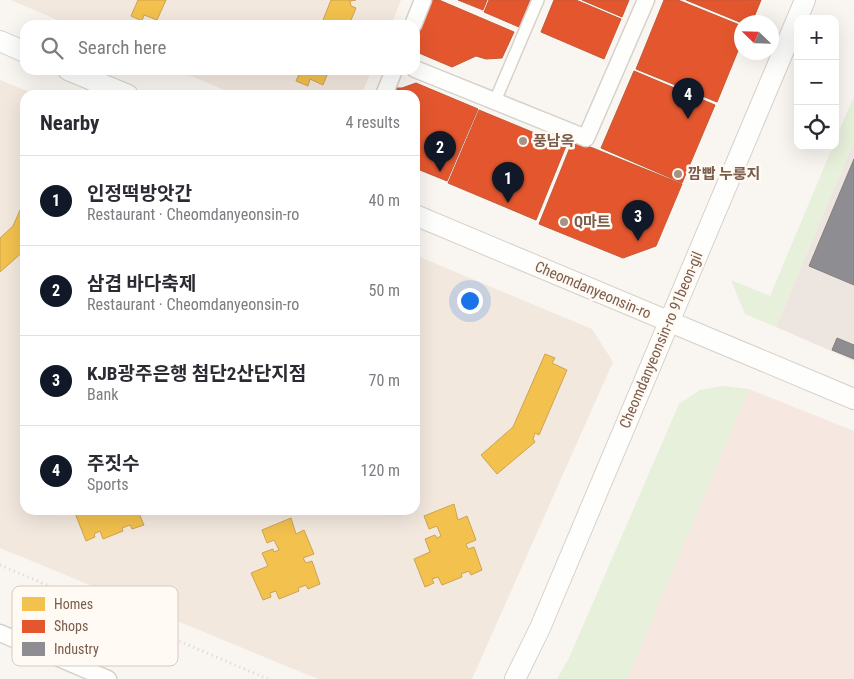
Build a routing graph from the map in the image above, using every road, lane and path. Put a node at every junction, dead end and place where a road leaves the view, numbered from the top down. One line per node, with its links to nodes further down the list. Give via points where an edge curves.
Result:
1 (423, 0): 5 (street)
2 (538, 0): 13 (street)
3 (646, 0): 13 (street, via 586,138)
4 (806, 0): 15 (street, Cheomdanyeonsin-ro 91beon-gil)
5 (415, 20)
6 (0, 41): 7 (street)
7 (20, 50)
8 (420, 71): 13 (street)
9 (80, 75): 11 (street)
10 (392, 75): 12 (street)
11 (116, 90)
12 (386, 90)
13 (495, 101)
14 (420, 217): 15 (street, Cheomdanyeonsin-ro)
15 (669, 323): 16 (street, Cheomdanyeonsin-ro); 25 (street, Cheomdanyeonsin-ro 91beon-gil, via 540,628)
16 (854, 399)
17 (0, 565): 18 (path)
18 (49, 586)
19 (0, 633): 20 (street)
20 (12, 638)
21 (178, 641): 24 (path)
22 (77, 666): 23 (street)
23 (108, 679)
24 (268, 679)
25 (515, 679)

